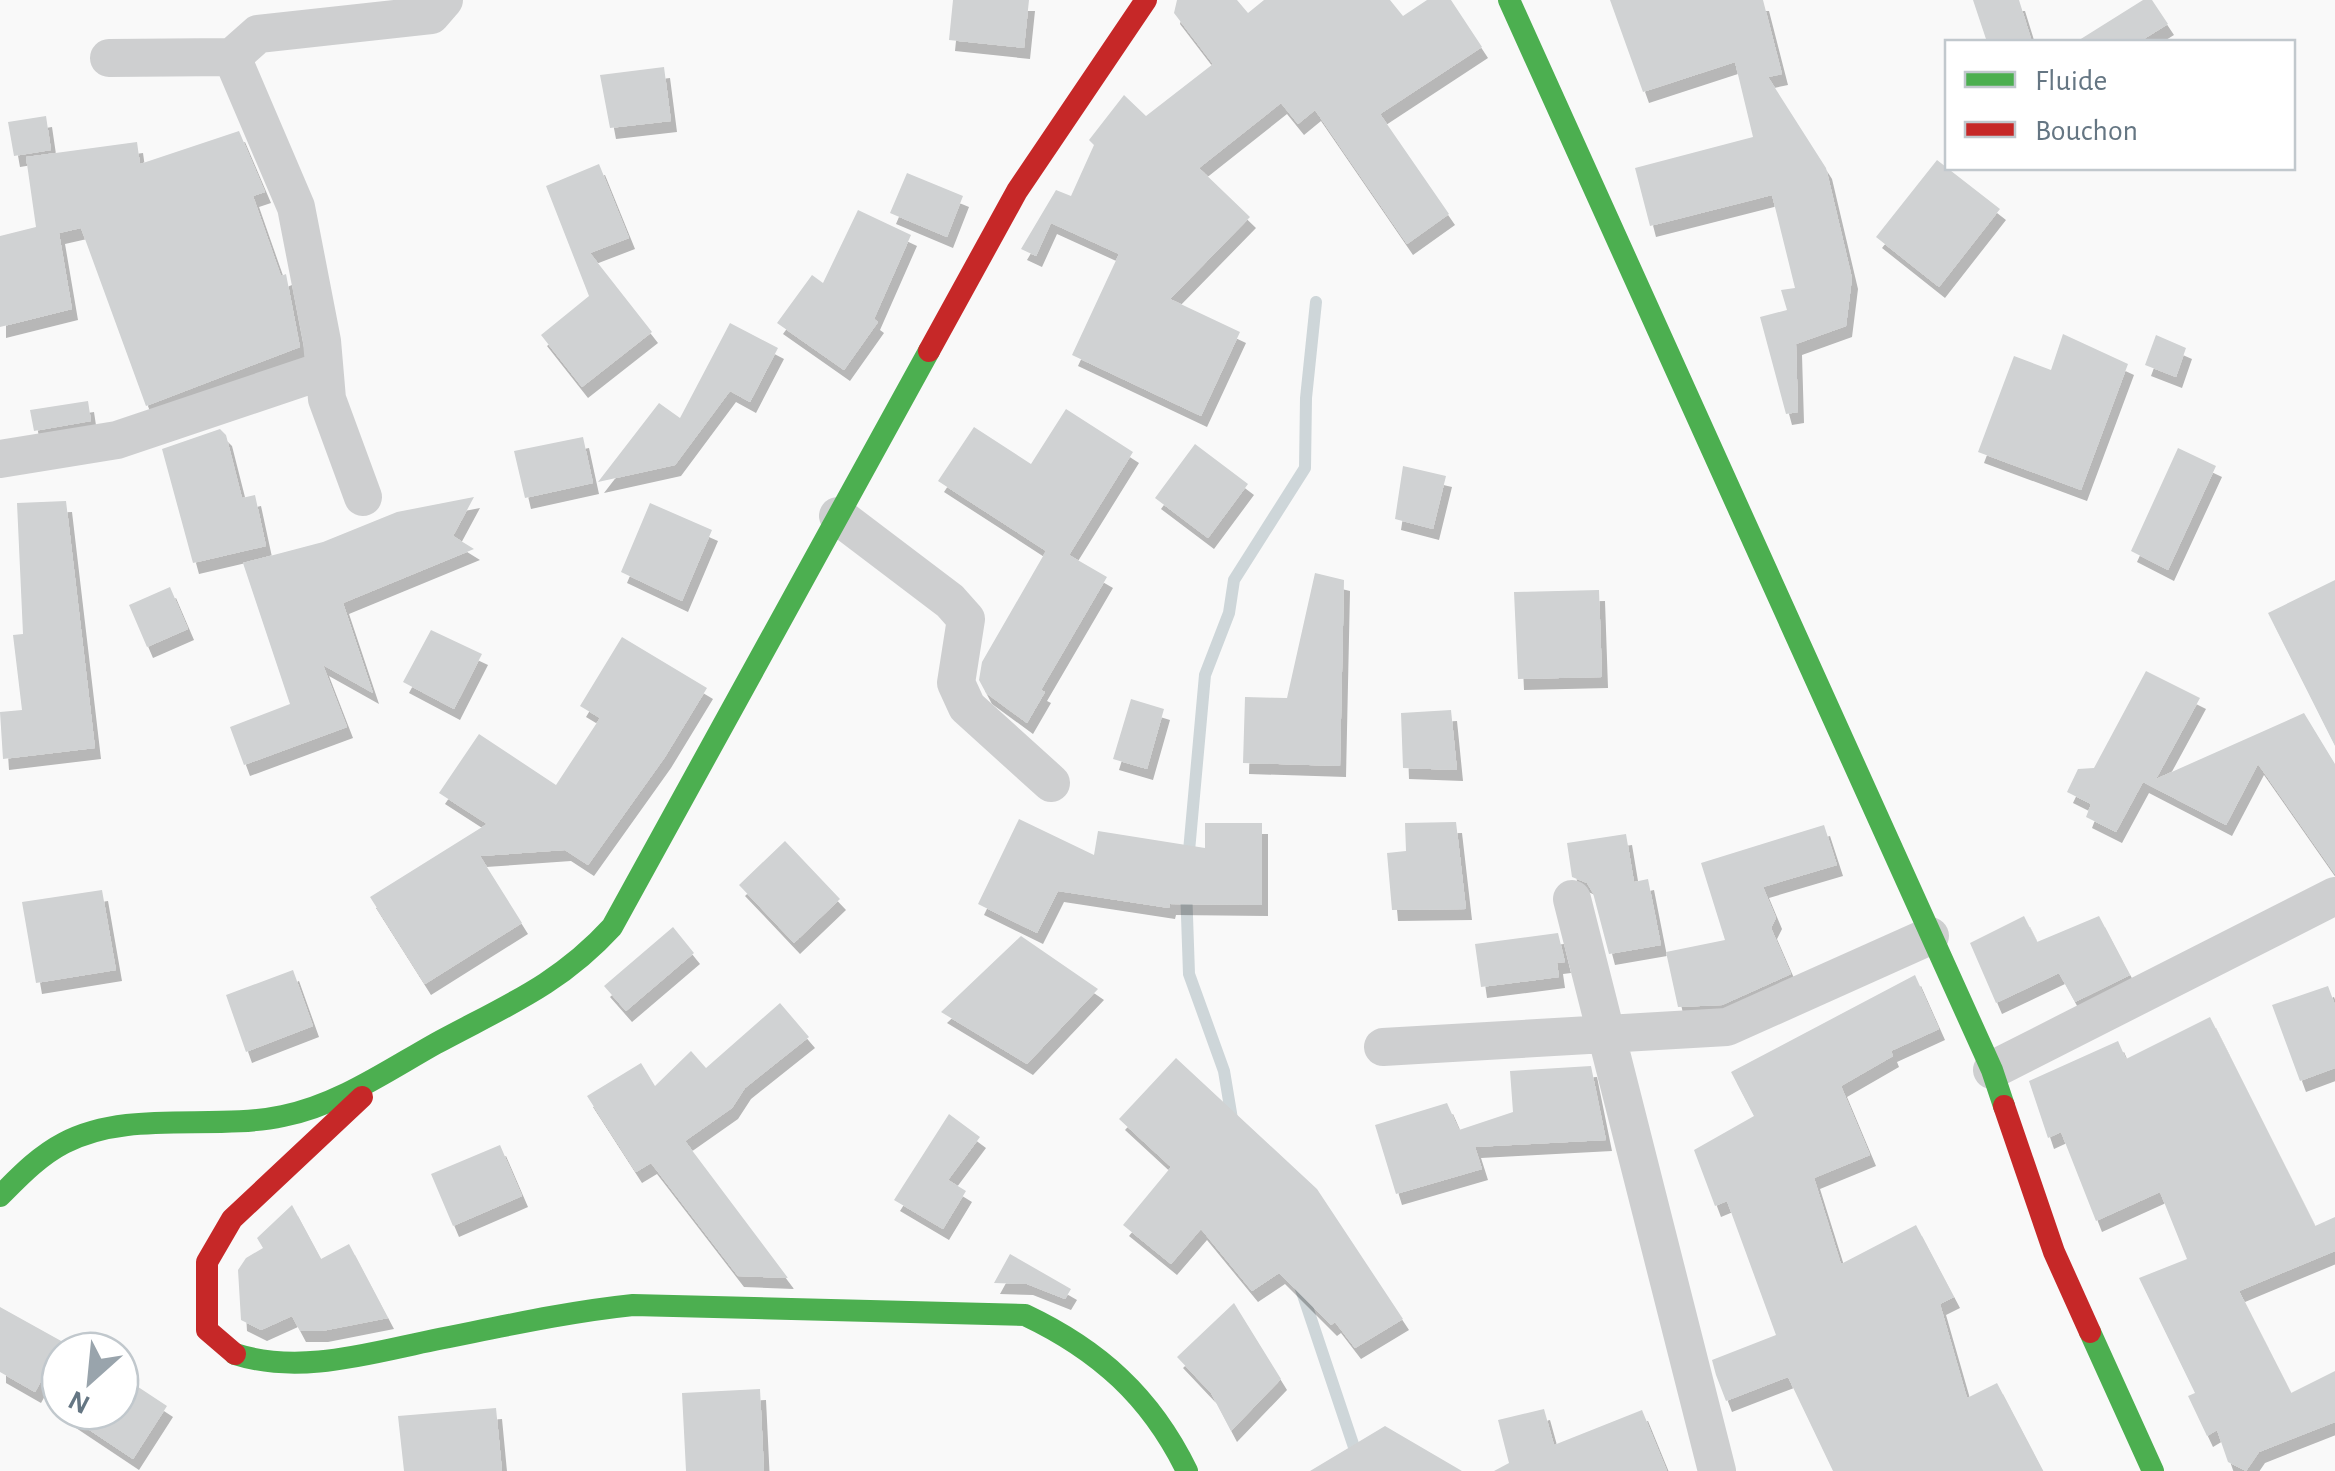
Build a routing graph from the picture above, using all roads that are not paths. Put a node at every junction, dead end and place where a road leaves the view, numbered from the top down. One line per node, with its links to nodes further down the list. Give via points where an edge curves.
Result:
1 (444, 0): 4 (street, via 432,15 258,34)
2 (1146, 0): 9 (street, via 1017,191)
3 (1508, 0): 13 (street)
4 (232, 57): 5 (street); 6 (street, via 296,207)
5 (109, 58)
6 (322, 371): 7 (street, via 117,440); 8 (street)
7 (0, 459)
8 (363, 497)
9 (838, 516): 10 (street, via 966,619 956,682 967,707); 16 (street, via 612,927 550,984)
10 (1051, 783)
11 (2335, 896): 17 (street)
12 (1572, 899): 14 (street)
13 (1930, 936): 14 (street, via 1727,1027); 17 (street)
14 (1606, 1036): 15 (street); 20 (street)
15 (1383, 1047)
16 (397, 1065): 18 (street, via 286,1116 94,1129 60,1140); 19 (street, via 232,1219 207,1262 207,1330 228,1352 259,1362 325,1362 633,1305 1025,1314 1107,1360 1146,1400)
17 (1992, 1070): 21 (street, via 2054,1252)
18 (0, 1196)
19 (1187, 1471)
20 (1717, 1471)
21 (2153, 1471)

